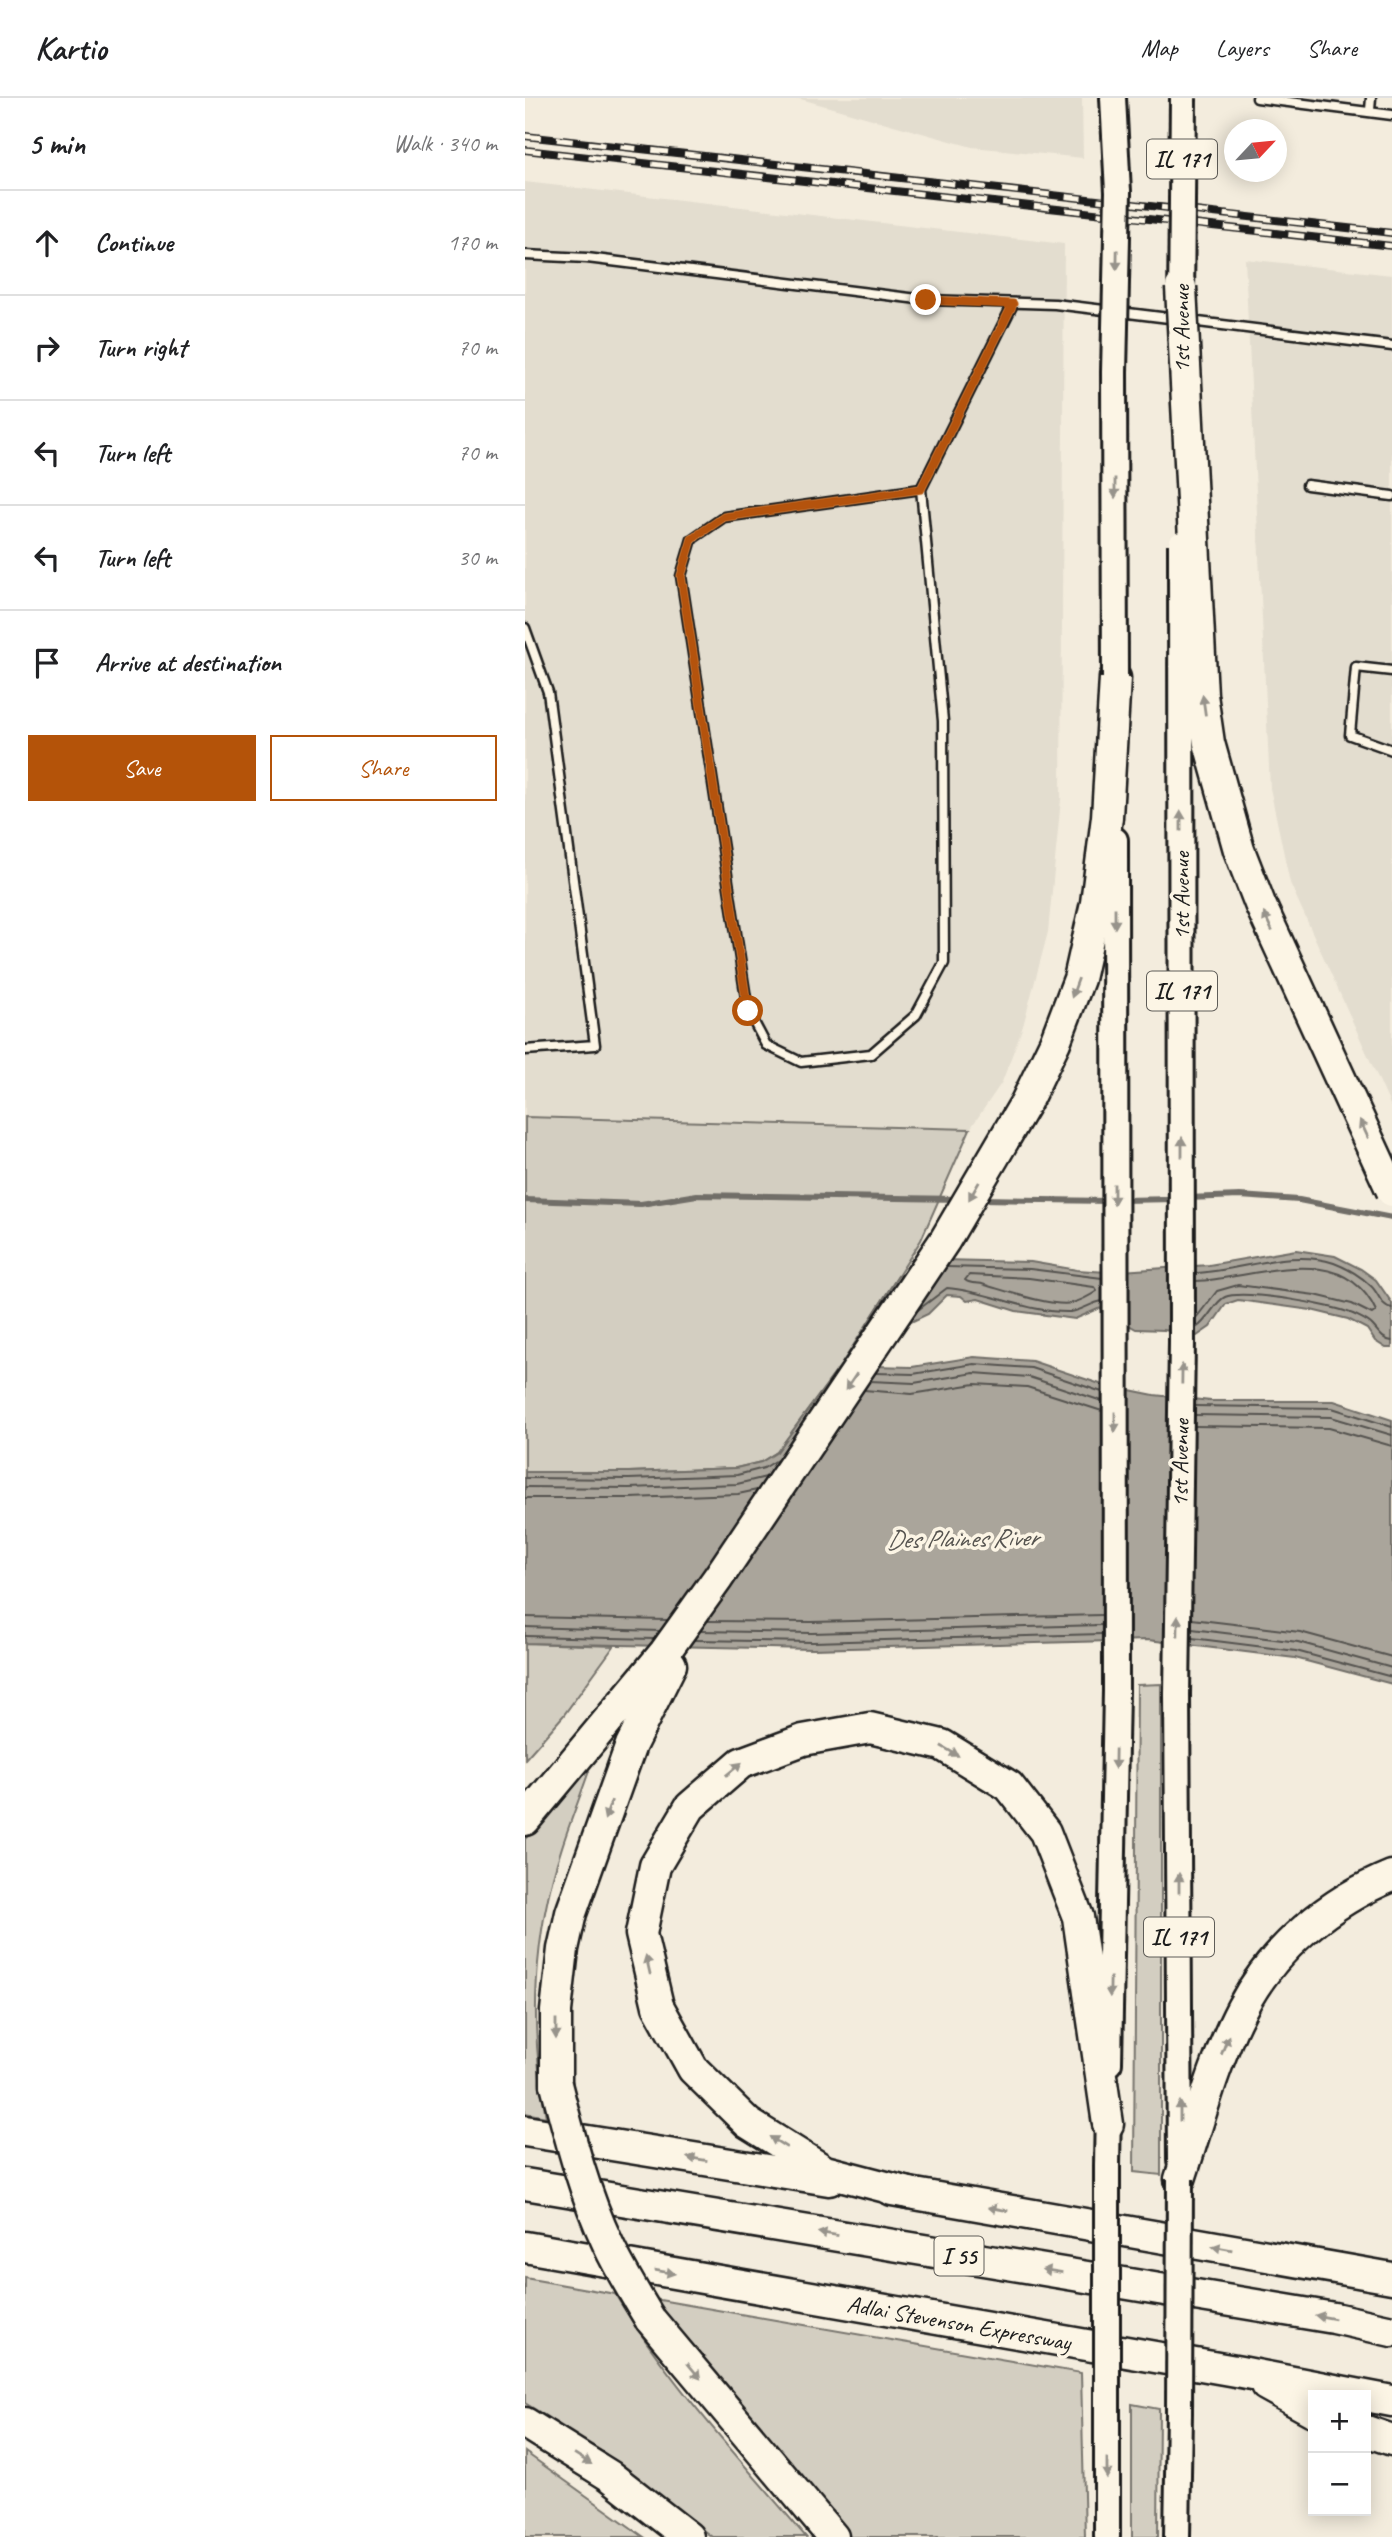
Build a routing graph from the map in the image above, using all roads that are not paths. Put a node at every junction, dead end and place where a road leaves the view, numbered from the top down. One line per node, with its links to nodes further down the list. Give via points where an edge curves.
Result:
1 (1113, 98): 9 (main road)
2 (1120, 98): 9 (main road, IL 171)
3 (1183, 98): 10 (main road, 1st Avenue / IL 171, bridge)
4 (1195, 98): 10 (main road, bridge)
5 (1257, 98): 7 (lane)
6 (1371, 98): 7 (lane)
7 (1370, 110): 8 (lane)
8 (1392, 115)
9 (1118, 192): 20 (main road, IL 171, one-way to 20, bridge)
10 (1181, 219): 12 (main road, 1st Avenue / IL 171, bridge)
11 (525, 255): 13 (lane, via 587,258 926,300)
12 (1181, 287): 23 (highway, one-way to 12, bridge, via 1260,904 1238,850 1209,743 1202,695); 29 (main road, 1st Avenue / IL 171, one-way to 12, bridge, via 1177,1694 1182,1342)
13 (1013, 304): 14 (lane, via 1055,304); 16 (lane)
14 (1392, 346)
15 (1307, 485): 17 (lane)
16 (921, 489): 16 (lane, via 724,517 692,539 681,576 748,1011 766,1045 801,1062 871,1054 916,1015 944,963 943,721)
17 (1392, 496)
18 (525, 628): 22 (lane, via 548,692 594,1045)
19 (1392, 671): 21 (lane, via 1356,667 1350,735)
20 (1115, 678): 24 (highway, one-way to 24, via 1107,817 1096,903 1079,979 1055,1042 1026,1102 945,1241); 27 (main road, IL 171, one-way to 27, via 1116,1691)
21 (1392, 750)
22 (525, 1050)
23 (1392, 1191)
24 (718, 1578): 25 (highway, via 665,1652); 44 (highway, one-way to 44, bridge, via 631,1745 571,1913 556,2011 556,2084 593,2209 650,2319)
25 (525, 1820)
26 (1392, 1876): 29 (highway, one-way to 26, via 1224,2044 1268,1969 1302,1931 1332,1908)
27 (1108, 2124): 31 (highway, one-way to 27, via 825,2171 748,2123 693,2069 655,1994 641,1934 655,1866 690,1807 731,1771 803,1740 870,1728 942,1745 1009,1786 1045,1832 1078,1917); 45 (main road, IL 171, one-way to 45, bridge)
28 (525, 2131): 31 (highway, one-way to 28)
29 (1181, 2179): 46 (main road, IL 171, bridge)
30 (525, 2184): 36 (highway, I 55, one-way to 30)
31 (909, 2193): 33 (highway, one-way to 31)
32 (525, 2248): 37 (highway, Adlai Stevenson Expressway, one-way to 37)
33 (1290, 2260): 34 (highway); 35 (highway)
34 (1392, 2260)
35 (1392, 2278)
36 (1392, 2331)
37 (1241, 2372): 38 (highway, Adlai Stevenson Expressway); 39 (highway)
38 (1392, 2401)
39 (1308, 2408)
40 (525, 2423): 43 (highway, one-way to 43, via 610,2476)
41 (1371, 2433): 42 (highway)
42 (1392, 2440)
43 (688, 2537)
44 (833, 2537)
45 (1107, 2537)
46 (1177, 2537)

